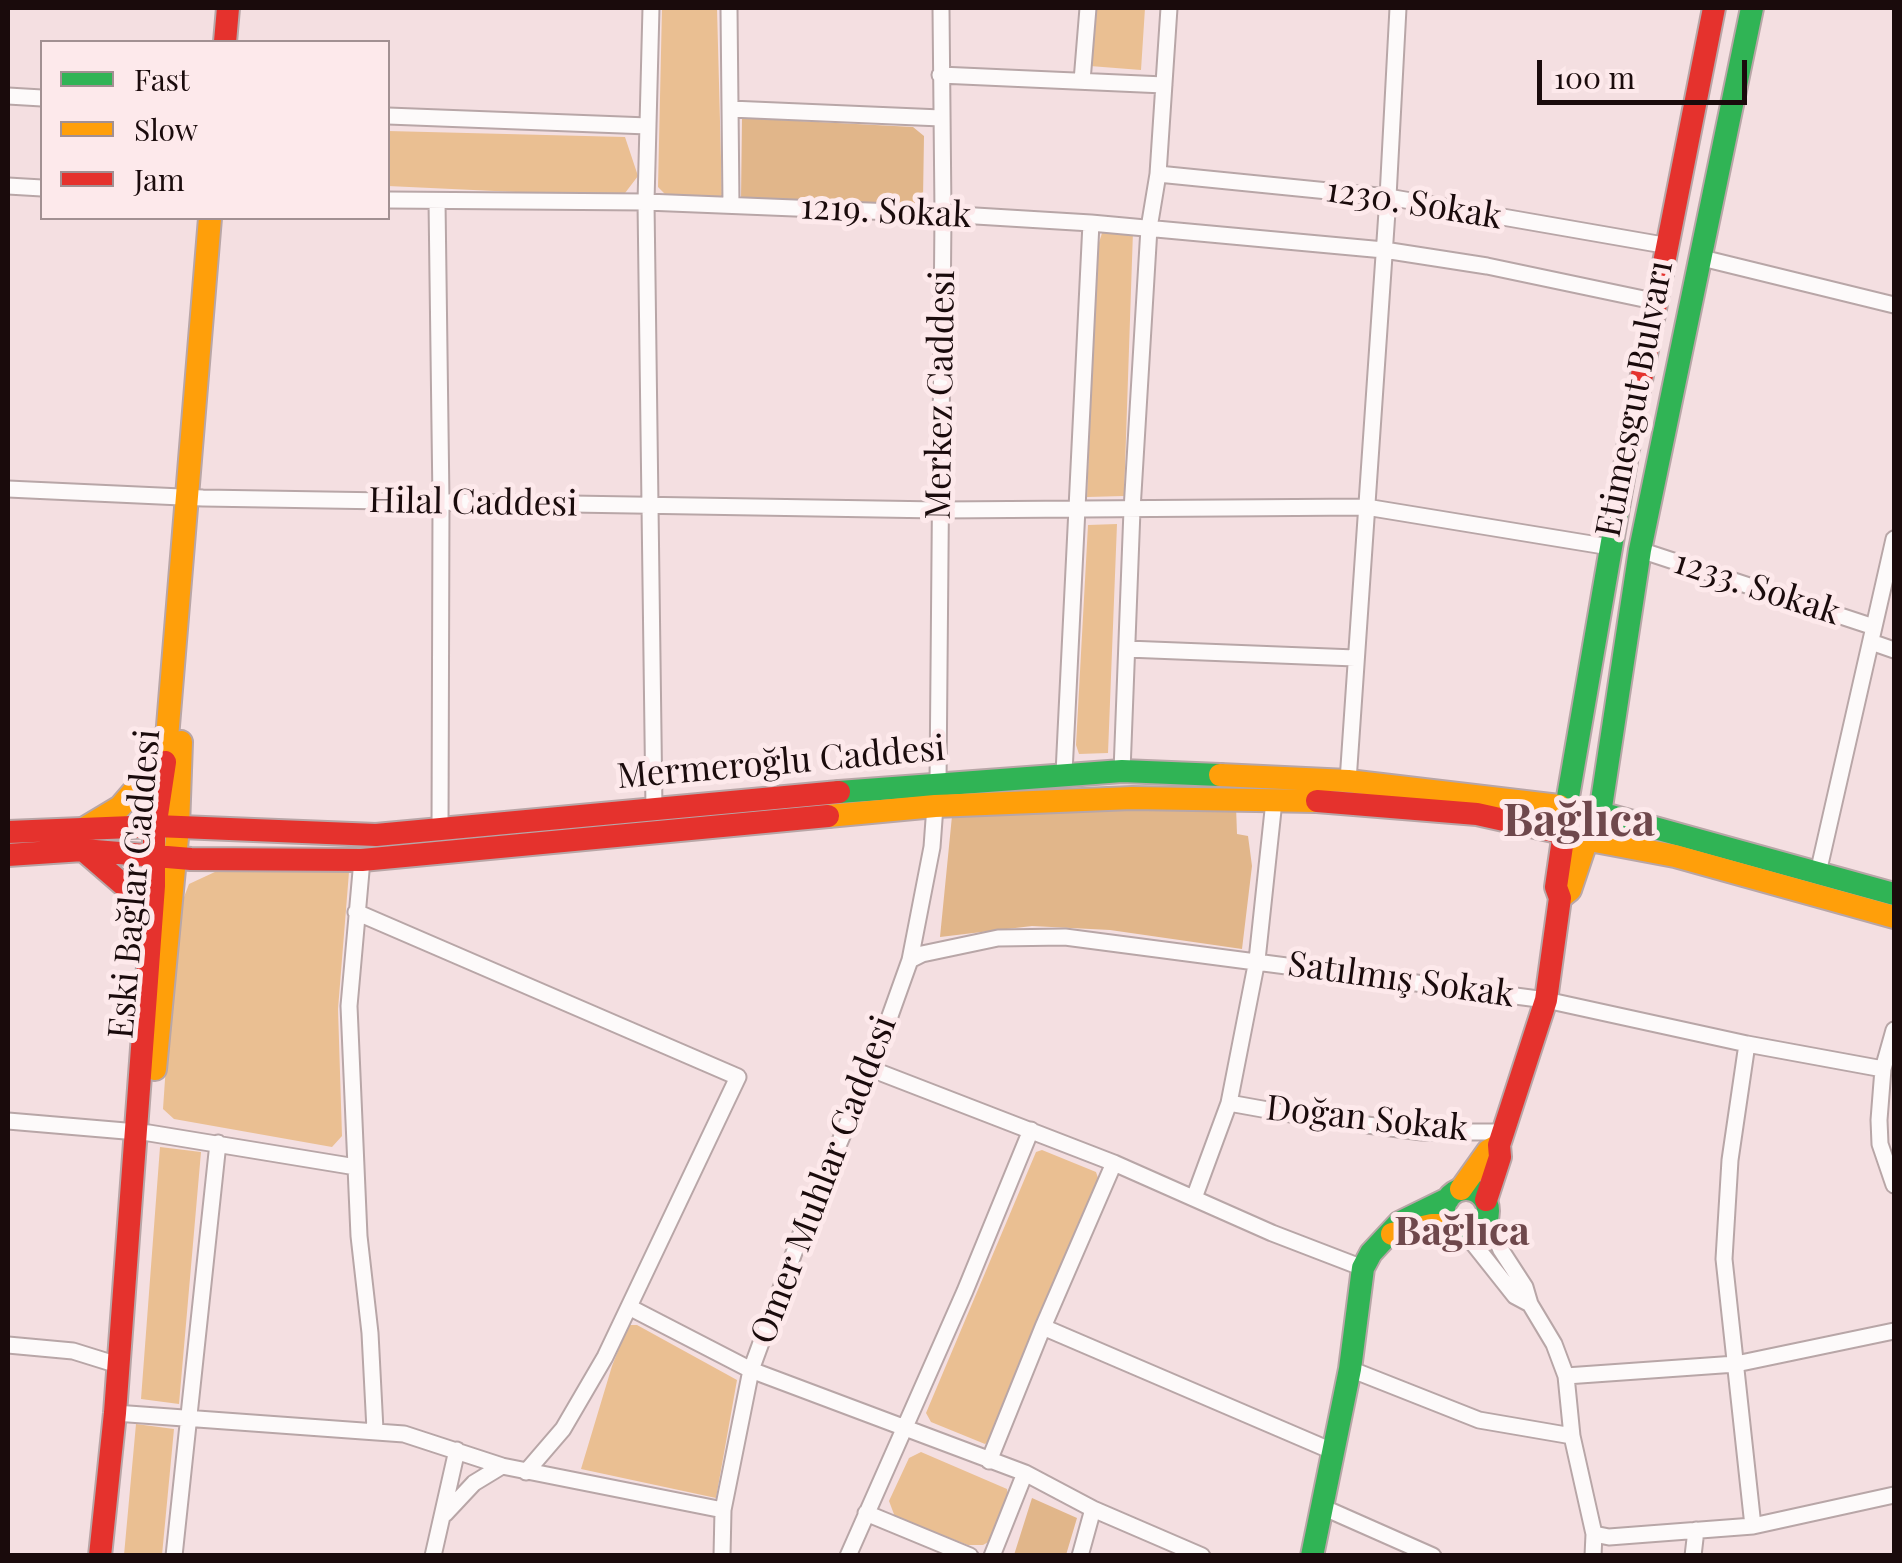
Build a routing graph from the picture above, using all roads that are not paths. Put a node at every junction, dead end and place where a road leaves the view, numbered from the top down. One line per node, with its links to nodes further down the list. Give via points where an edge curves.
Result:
1 (228, 8): 11 (main road)
2 (242, 8): 12 (main road)
3 (651, 8): 21 (street)
4 (729, 8): 18 (street)
5 (941, 8): 13 (street, Merkez Caddesi)
6 (1088, 8): 14 (street)
7 (1170, 8): 15 (street)
8 (1398, 8): 25 (street)
9 (1714, 8): 35 (main road, Etimesgut Bulvarı)
10 (1752, 10): 37 (main road, Etimesgut Bulvarı)
11 (225, 40)
12 (239, 40)
13 (940, 75): 14 (street); 20 (street, Merkez Caddesi)
14 (1082, 81): 15 (street)
15 (1164, 85): 22 (street)
16 (8, 96): 17 (street)
17 (40, 98)
18 (730, 109): 20 (street); 29 (street)
19 (390, 116): 21 (street)
20 (941, 118): 30 (street, Merkez Caddesi)
21 (648, 126): 28 (street)
22 (1158, 174): 25 (street, 1230. Sokak); 34 (street)
23 (8, 186): 24 (street)
24 (40, 188)
25 (1388, 197): 35 (street, 1230. Sokak); 36 (street)
26 (390, 200): 27 (street, 1219. Sokak)
27 (437, 201): 28 (street, 1219. Sokak); 42 (street)
28 (646, 202): 29 (street, 1219. Sokak); 43 (street)
29 (731, 206): 30 (street, 1219. Sokak)
30 (943, 214): 33 (street, 1219. Sokak); 46 (street, Merkez Caddesi)
31 (210, 220): 41 (main road)
32 (225, 220): 41 (main road, Eski Bağlar Caddesi)
33 (1091, 223): 34 (street, 1219. Sokak); 45 (street)
34 (1149, 228): 36 (street, 1219. Sokak); 47 (street)
35 (1669, 246): 38 (main road, Etimesgut Bulvarı)
36 (1384, 250): 38 (street, 1219. Sokak); 44 (street)
37 (1698, 258): 39 (street); 50 (main road, Etimesgut Bulvarı)
38 (1658, 302): 49 (main road, Etimesgut Bulvarı)
39 (1894, 305)
40 (8, 489): 41 (street, Hilal Caddesi)
41 (195, 498): 42 (street, Hilal Caddesi); 55 (main road); 64 (main road, Eski Bağlar Caddesi, via 181,739)
42 (441, 502): 43 (street, Hilal Caddesi); 66 (street)
43 (650, 505): 46 (street, Hilal Caddesi); 62 (street)
44 (1366, 507): 47 (street, Hilal Caddesi); 49 (street, Hilal Caddesi); 54 (street)
45 (1077, 509): 46 (street, Hilal Caddesi); 47 (street, Hilal Caddesi); 57 (street)
46 (939, 510): 59 (street, Merkez Caddesi)
47 (1132, 510): 52 (street)
48 (1894, 539): 51 (street)
49 (1610, 547): 61 (main road, Etimesgut Bulvarı)
50 (1640, 550): 51 (street, 1233. Sokak); 63 (main road, Etimesgut Bulvarı)
51 (1872, 635): 53 (street, 1233. Sokak); 72 (street)
52 (1126, 648): 54 (street); 56 (street)
53 (1894, 650)
54 (1355, 658): 58 (street)
55 (167, 742): 64 (main road); 67 (main road, via 145,778)
56 (1122, 771): 57 (main road, Mermeroğlu Caddesi); 58 (main road, Mermeroğlu Caddesi)
57 (1064, 773): 59 (main road, Mermeroğlu Caddesi)
58 (1348, 780): 61 (main road, Mermeroğlu Caddesi)
59 (937, 795): 60 (main road, Mermeroğlu Caddesi); 62 (main road, Mermeroğlu Caddesi); 71 (main road, Mermeroğlu Caddesi); 77 (street, Omer Muhlar Caddesi)
60 (1274, 801): 68 (main road, Mermeroğlu Caddesi, via 1478,814); 78 (street)
61 (1564, 802): 63 (main road, via 1588,797); 68 (main road, via 1556,816)
62 (654, 809): 66 (main road, Mermeroğlu Caddesi)
63 (1603, 811): 68 (main road, via 1604,826); 72 (main road)
64 (167, 827): 66 (main road, Mermeroğlu Caddesi, via 309,835); 67 (main road, Mermeroğlu Caddesi); 70 (main road, Eski Bağlar Caddesi)
65 (8, 832): 67 (main road, Mermeroğlu Caddesi)
66 (440, 832)
67 (84, 839): 69 (main road, Mermeroğlu Caddesi); 70 (main road, Mermeroğlu Caddesi); 76 (main road, via 128,888)
68 (1575, 839): 75 (main road, Mermeroğlu Caddesi, via 1674,856); 79 (main road, via 1556,887)
69 (8, 854)
70 (165, 857): 71 (main road, Mermeroğlu Caddesi); 76 (main road, Eski Bağlar Caddesi); 87 (main road, Eski Bağlar Caddesi)
71 (362, 860): 74 (street)
72 (1818, 873): 73 (main road)
73 (1894, 894)
74 (356, 912): 91 (street, via 349,1006); 100 (street, via 738,1077)
75 (1894, 917)
76 (150, 940): 87 (main road, Eski Bağlar Caddesi)
77 (910, 960): 78 (street, Satılmış Sokak, via 966,944 1039,935); 82 (street, Omer Muhlar Caddesi)
78 (1257, 960): 79 (street, Satılmış Sokak); 84 (street)
79 (1546, 1000): 81 (street, Satılmış Sokak); 88 (main road)
80 (1894, 1030): 83 (street)
81 (1747, 1044): 83 (street, Satılmış Sokak); 104 (street, via 1724,1259)
82 (872, 1069): 86 (street); 107 (street, Omer Muhlar Caddesi)
83 (1883, 1070): 92 (street, via 1880,1144)
84 (1230, 1103): 88 (street, Doğan Sokak); 94 (street)
85 (8, 1121): 87 (street)
86 (1031, 1130): 90 (street); 111 (street)
87 (142, 1132): 89 (street); 105 (main road, Eski Bağlar Caddesi); 109 (main road, Eski Bağlar Caddesi)
88 (1502, 1138): 93 (main road); 95 (main road)
89 (218, 1143): 91 (street); 110 (street)
90 (1114, 1164): 94 (street); 101 (street)
91 (356, 1167): 112 (street)
92 (1894, 1185)
93 (1454, 1194): 95 (main road, via 1473,1190); 96 (main road, via 1444,1210); 97 (main road, via 1398,1222)
94 (1194, 1198): 98 (street)
95 (1486, 1209): 96 (main road, via 1476,1230); 99 (street)
96 (1458, 1229): 97 (main road, via 1432,1225); 99 (street, via 1515,1296)
97 (1392, 1234): 98 (main road)
98 (1364, 1268): 106 (main road)
99 (1530, 1304): 108 (street)
100 (629, 1307): 107 (street); 118 (street, via 563,1429)
101 (1043, 1326): 115 (street); 116 (street)
102 (1894, 1332): 104 (street)
103 (8, 1345): 105 (street, via 73,1351)
104 (1736, 1364): 108 (street); 126 (street)
105 (118, 1365): 109 (main road, Eski Bağlar Caddesi)
106 (1350, 1369): 113 (street, via 1479,1420); 115 (main road)
107 (751, 1370): 111 (street); 123 (street, Omer Muhlar Caddesi)
108 (1566, 1376): 113 (street)
109 (122, 1414): 110 (street); 129 (main road, Eski Bağlar Caddesi); 130 (main road, Eski Bağlar Caddesi)
110 (190, 1418): 112 (street); 131 (street)
111 (906, 1428): 116 (street); 124 (street)
112 (375, 1430): 114 (street)
113 (1572, 1436): 128 (street)
114 (456, 1450): 117 (street); 125 (street)
115 (1332, 1451): 121 (main road)
116 (988, 1461): 119 (street)
117 (502, 1466): 118 (street); 125 (street, via 474,1483)
118 (526, 1472): 123 (street)
119 (1024, 1474): 122 (street); 136 (street)
120 (1894, 1495): 126 (street)
121 (1320, 1506): 139 (main road); 140 (street)
122 (1093, 1509): 137 (street); 138 (street)
123 (723, 1510): 133 (street, Omer Muhlar Caddesi)
124 (866, 1513): 134 (street); 135 (street)
125 (442, 1517): 132 (street)
126 (1753, 1526): 127 (street)
127 (1696, 1530): 128 (street); 142 (street)
128 (1594, 1534): 141 (street)
129 (100, 1556)
130 (115, 1556)
131 (174, 1556)
132 (433, 1556)
133 (722, 1556)
134 (848, 1556)
135 (970, 1556)
136 (992, 1556)
137 (1080, 1556)
138 (1202, 1556)
139 (1312, 1556)
140 (1433, 1556)
141 (1593, 1556)
142 (1693, 1556)

